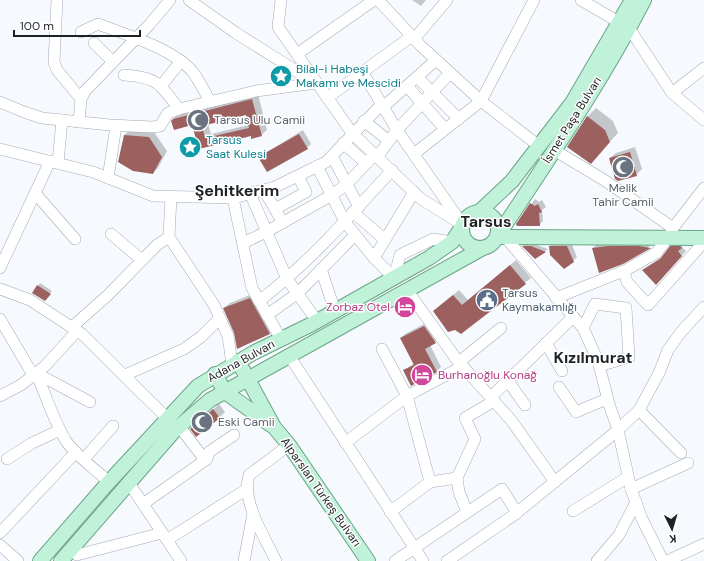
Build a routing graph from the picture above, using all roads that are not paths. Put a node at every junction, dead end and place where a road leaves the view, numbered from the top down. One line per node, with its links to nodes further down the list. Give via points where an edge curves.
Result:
1 (57, 0): 32 (street, via 54,62 57,70)
2 (170, 0): 15 (street)
3 (189, 0): 26 (street)
4 (281, 0): 17 (street, via 278,27)
5 (374, 0): 17 (street)
6 (378, 0): 14 (street)
7 (447, 0): 14 (street)
8 (534, 0): 35 (street)
9 (581, 0): 12 (street)
10 (632, 0): 12 (main road)
11 (644, 0): 12 (main road, İsmet Paşa Bulvarı)
12 (624, 26): 30 (street); 50 (main road, via 572,103); 52 (main road, İsmet Paşa Bulvarı)
13 (81, 32): 15 (street, via 98,24)
14 (413, 37): 18 (street); 22 (street)
15 (137, 38): 19 (street); 20 (street)
16 (94, 43): 20 (street)
17 (297, 54): 26 (street)
18 (436, 60): 23 (street); 25 (street)
19 (181, 61): 27 (street); 33 (street, via 192,72)
20 (113, 62): 32 (street, via 85,91)
21 (704, 68): 30 (street)
22 (364, 73): 31 (street); 37 (street)
23 (450, 73): 29 (street); 35 (street)
24 (124, 75): 27 (street, via 145,76)
25 (416, 77): 28 (street); 29 (street)
26 (316, 83): 31 (street); 33 (street)
27 (160, 86): 38 (street)
28 (407, 86): 36 (street); 37 (street)
29 (432, 92): 36 (street); 39 (street)
30 (672, 93): 41 (street)
31 (327, 98): 47 (street)
32 (81, 99): 43 (street)
33 (210, 100): 38 (street)
34 (0, 102): 40 (street, via 42,118)
35 (481, 102): 39 (street); 50 (street)
36 (422, 103): 45 (street); 46 (street)
37 (382, 106): 42 (street); 46 (street)
38 (179, 109): 44 (street, via 168,113 160,126)
39 (459, 118): 45 (street)
40 (62, 120): 43 (street); 56 (street)
41 (704, 120)
42 (364, 121): 47 (street); 48 (street)
43 (79, 122): 44 (street)
44 (116, 126): 61 (street)
45 (445, 129): 53 (street)
46 (397, 130): 48 (street); 53 (street)
47 (352, 133): 49 (street); 54 (street)
48 (389, 141): 54 (street)
49 (343, 143): 55 (street); 57 (street)
50 (539, 146): 73 (main road, via 512,181)
51 (0, 148): 56 (street)
52 (554, 150): 78 (street, via 604,180); 82 (main road, İsmet Paşa Bulvarı)
53 (414, 154): 76 (street)
54 (377, 155): 57 (street); 59 (street)
55 (332, 156): 58 (street); 62 (street)
56 (54, 162): 61 (street); 66 (street)
57 (366, 163): 62 (street)
58 (318, 166): 60 (street); 68 (street)
59 (392, 170): 65 (street); 72 (street)
60 (298, 176): 64 (street); 71 (street, via 306,192)
61 (108, 178): 69 (street, via 153,196)
62 (347, 184): 68 (street); 72 (street)
63 (704, 188): 78 (street)
64 (264, 190): 67 (street); 71 (street)
65 (414, 192): 76 (street); 85 (street)
66 (35, 193): 84 (street); 91 (street)
67 (250, 194): 70 (street); 77 (street)
68 (332, 195): 74 (street); 75 (street)
69 (171, 197): 70 (street); 81 (street)
70 (233, 198): 87 (street)
71 (275, 209): 75 (street)
72 (356, 210): 74 (street); 85 (street)
73 (479, 212): 76 (main road, via 470,215); 82 (main road, via 487,213 496,220)
74 (345, 222): 80 (street); 95 (street)
75 (283, 223): 77 (street)
76 (463, 225): 88 (main road, via 463,237 467,242 477,248); 94 (main road, Adana Bulvarı, via 452,242)
77 (266, 232): 87 (street); 95 (street)
78 (670, 233): 82 (main road); 83 (main road); 93 (street, via 656,253)
79 (111, 234): 90 (street)
80 (355, 234): 89 (street); 92 (street)
81 (169, 236): 90 (street); 105 (street)
82 (502, 238): 88 (main road); 99 (street)
83 (704, 238)
84 (75, 239)
85 (384, 239): 89 (street)
86 (704, 242): 93 (street, via 648,305 627,282)
87 (242, 243): 100 (street, via 252,288)
88 (483, 248): 97 (main road, Adana Bulvarı)
89 (374, 258): 94 (street)
90 (142, 260): 110 (street)
91 (0, 268)
92 (321, 269): 98 (street); 102 (street)
93 (624, 271): 99 (street)
94 (394, 278): 102 (main road, Adana Bulvarı)
95 (288, 279): 98 (street); 100 (street)
96 (0, 289): 110 (street, via 30,300)
97 (406, 290): 114 (main road, Adana Bulvarı); 116 (street)
98 (298, 293): 103 (street); 107 (street)
99 (556, 298): 104 (street)
100 (259, 301): 103 (street)
101 (704, 306): 132 (street, via 668,350)
102 (335, 312): 107 (main road, Adana Bulvarı)
103 (267, 315): 111 (street)
104 (573, 317): 109 (street); 112 (street)
105 (220, 318): 115 (street); 121 (street, via 184,349)
106 (0, 319): 119 (street)
107 (317, 321): 111 (main road, Adana Bulvarı)
108 (501, 328): 116 (street)
109 (582, 328): 117 (street); 117 (street, via 595,304 626,308 629,357)
110 (74, 329): 119 (street, via 45,366); 121 (street)
111 (282, 339): 115 (main road, Adana Bulvarı)
112 (546, 343): 118 (street); 123 (street)
113 (382, 349): 127 (street)
114 (290, 357): 122 (main road, Adana Bulvarı); 140 (street)
115 (235, 363): 120 (main road, Adana Bulvarı); 122 (main road, Alparslan Türkeş Bulvarı)
116 (461, 364): 127 (street); 128 (street)
117 (599, 366): 129 (street)
118 (562, 371)
119 (35, 374): 126 (street); 130 (street); 137 (street)
120 (216, 374): 125 (main road); 133 (main road, Adana Bulvarı, via 198,386)
121 (125, 375): 133 (street)
122 (249, 380): 125 (main road, Adana Bulvarı); 136 (main road, Alparslan Türkeş Bulvarı)
123 (508, 381): 128 (street); 131 (street)
124 (559, 387): 129 (street, via 576,412)
125 (225, 392): 135 (main road, Adana Bulvarı, via 210,400); 136 (main road)
126 (0, 396)
127 (407, 396): 140 (street); 150 (street)
128 (493, 399): 148 (street, via 466,418 475,439); 151 (street)
129 (607, 399): 138 (street)
130 (90, 402)
131 (525, 405)
132 (639, 410): 138 (street); 142 (street)
133 (167, 418): 149 (main road, Adana Bulvarı)
134 (113, 426): 143 (street)
135 (179, 426): 145 (street); 152 (main road, Adana Bulvarı)
136 (274, 427): 141 (main road, Alparslan Türkeş Bulvarı)
137 (60, 430): 143 (street, via 67,442); 144 (street, via 32,443)
138 (618, 430): 147 (street); 151 (street)
139 (234, 435): 145 (street, via 209,452)
140 (345, 443): 158 (street)
141 (289, 445): 153 (street, via 249,475); 174 (main road, Alparslan Türkeş Bulvarı)
142 (680, 453)
143 (80, 455): 149 (street); 162 (street)
144 (7, 459)
145 (205, 460): 156 (street)
146 (688, 463): 154 (street)
147 (628, 477): 154 (street); 157 (street)
148 (457, 478): 150 (street); 159 (street, via 459,492)
149 (110, 482): 169 (main road, Adana Bulvarı)
150 (430, 482): 158 (street)
151 (555, 482): 160 (street)
152 (129, 483): 156 (street); 167 (main road, Adana Bulvarı)
153 (247, 489): 161 (street); 163 (street)
154 (631, 489): 155 (street)
155 (636, 502): 178 (street, via 619,535); 179 (street)
156 (143, 504): 163 (street)
157 (573, 511)
158 (390, 512): 166 (street)
159 (468, 512): 160 (street, via 502,489); 166 (street)
160 (517, 513): 177 (street)
161 (253, 514): 172 (street); 173 (street)
162 (0, 533)
163 (165, 537): 167 (street); 171 (street)
164 (704, 544): 180 (street)
165 (0, 545): 168 (street)
166 (414, 548): 175 (street); 176 (street)
167 (77, 553): 170 (main road, Adana Bulvarı)
168 (18, 561)
169 (40, 561)
170 (61, 561)
171 (181, 561)
172 (244, 561)
173 (276, 561)
174 (368, 561)
175 (395, 561)
176 (423, 561)
177 (447, 561)
178 (597, 561)
179 (663, 561)
180 (667, 561)

